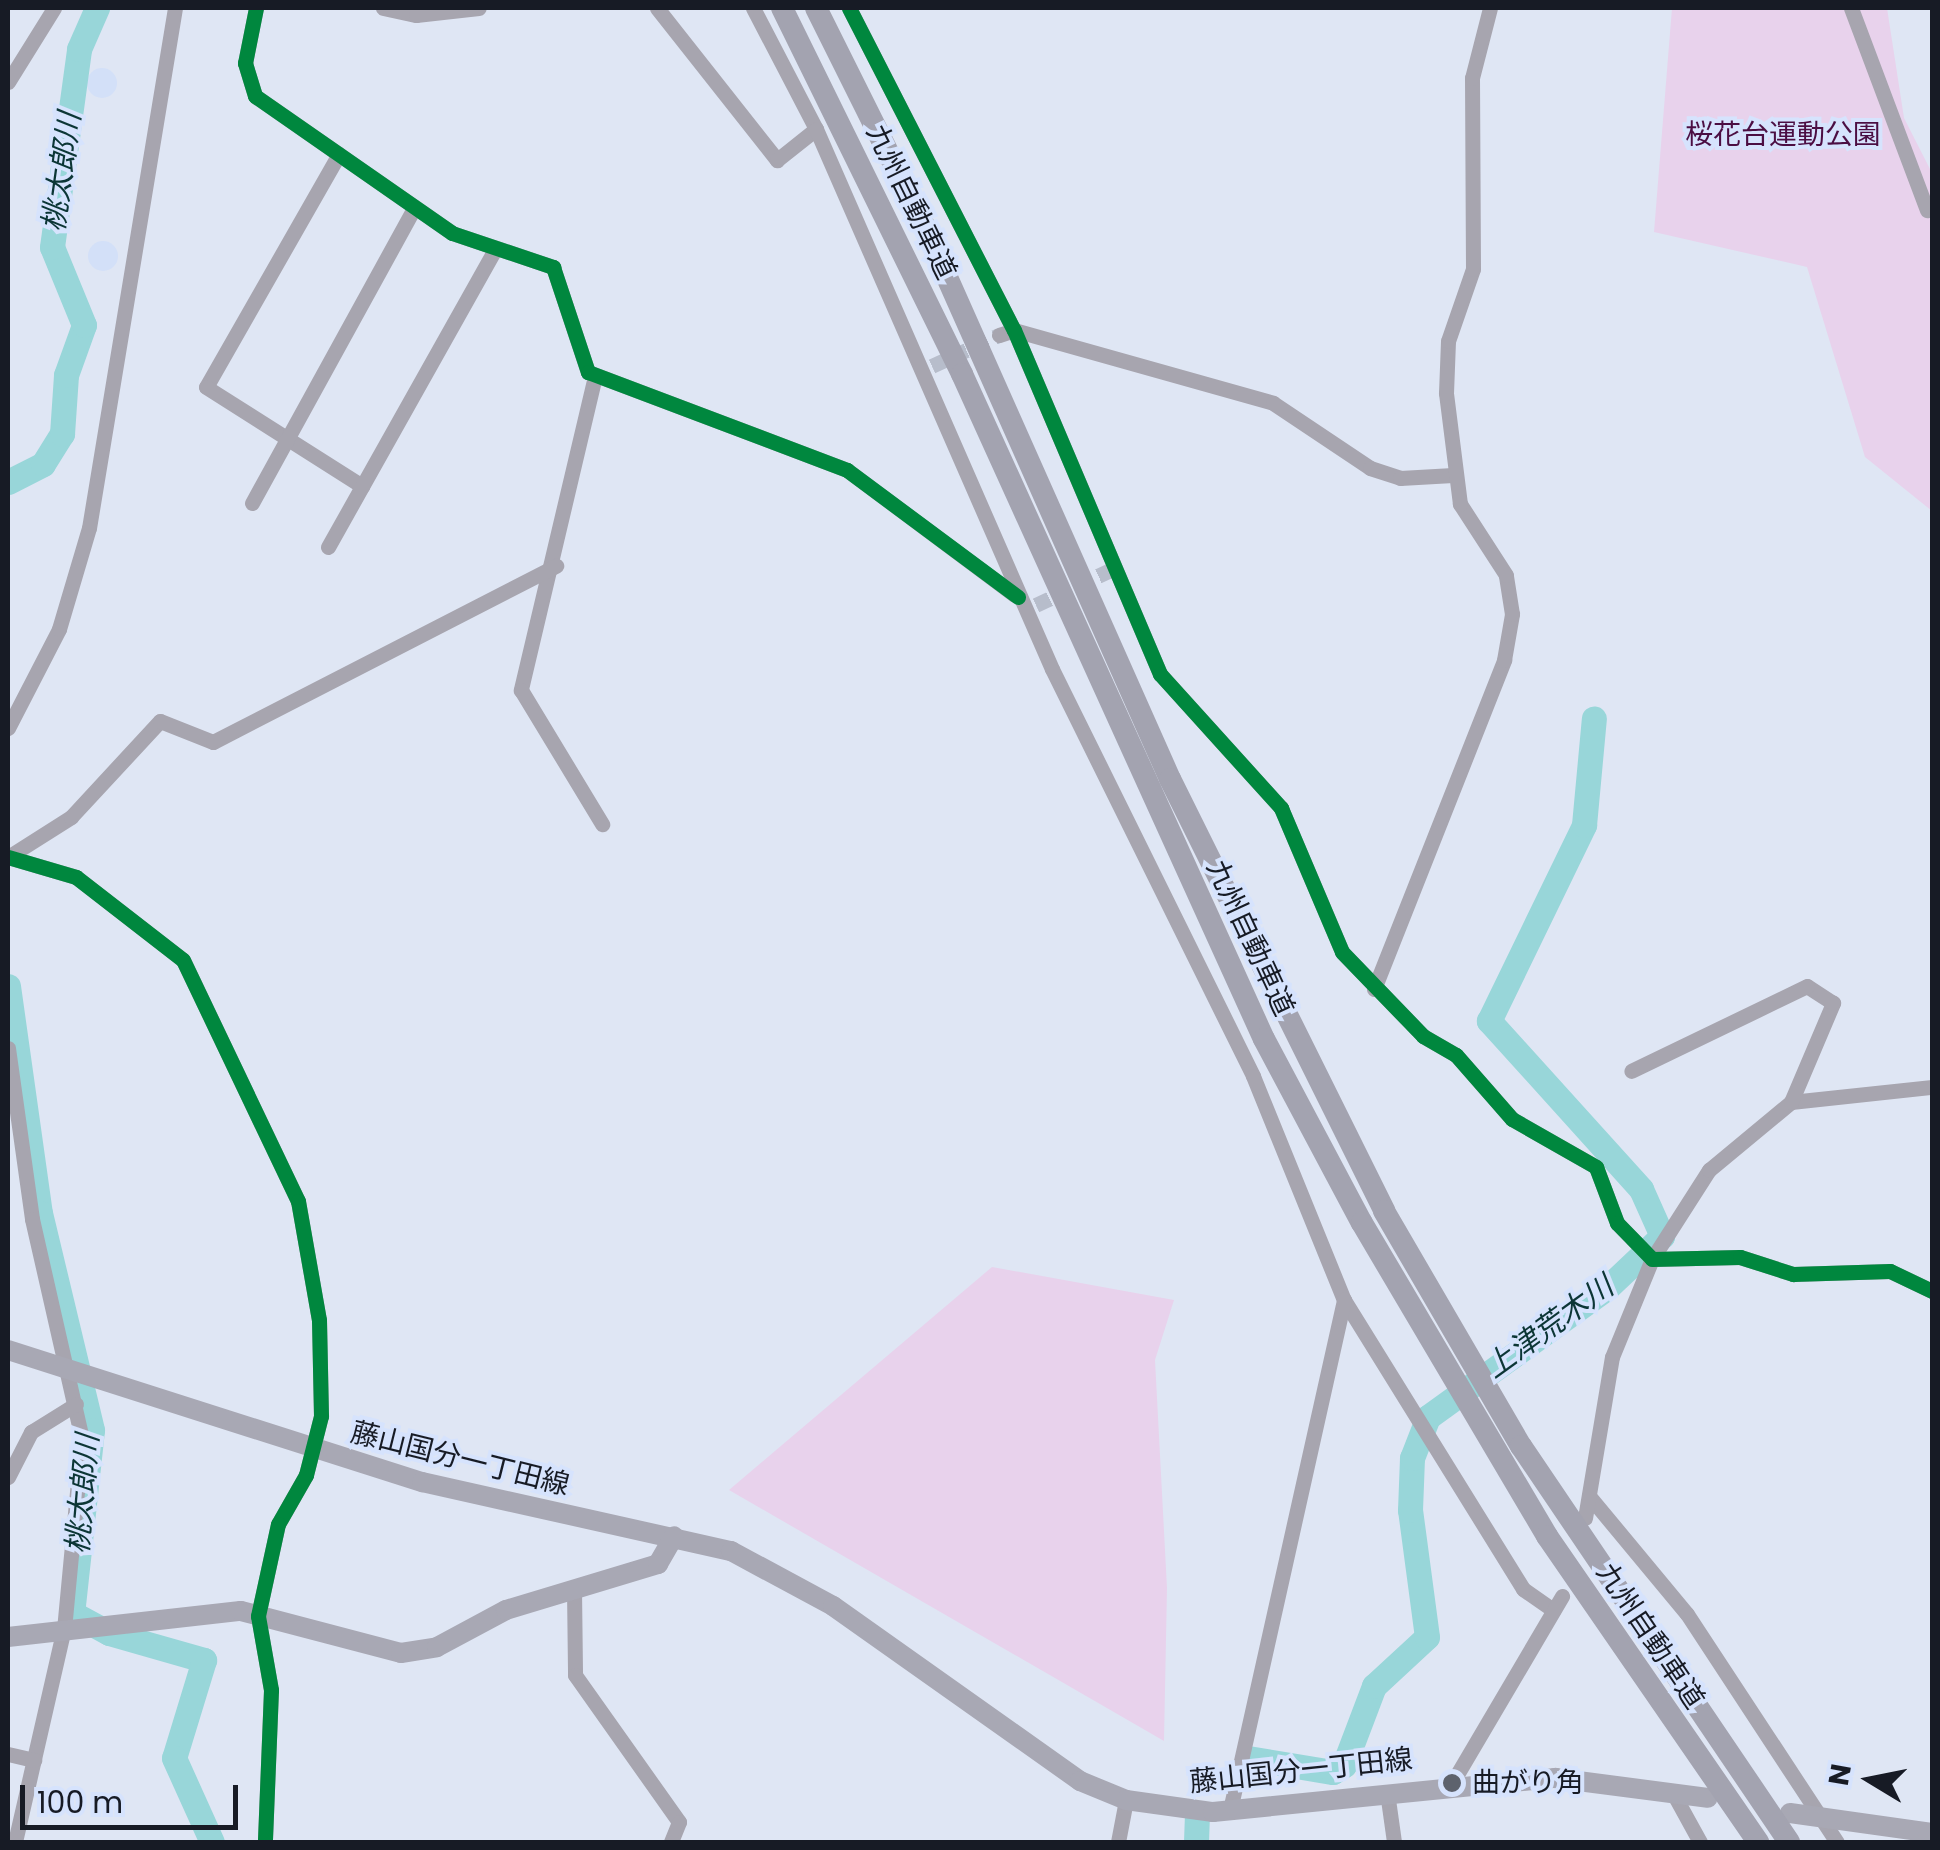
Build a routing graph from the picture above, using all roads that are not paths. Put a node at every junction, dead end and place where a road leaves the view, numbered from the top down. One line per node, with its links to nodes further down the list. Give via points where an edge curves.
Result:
1 (54, 8): 13 (street)
2 (175, 8): 28 (street, via 89,528 59,629)
3 (256, 8): 15 (street, via 245,80 272,114)
4 (383, 8): 5 (street, via 416,15)
5 (479, 8)
6 (657, 8): 14 (street, via 777,160)
7 (753, 8): 14 (street)
8 (782, 8): 67 (highway, 九州自動車道, via 962,374 1241,990 1362,1223 1604,1625)
9 (816, 8): 68 (highway, 九州自動車道, via 922,221 1170,779 1384,1211 1521,1446)
10 (848, 8): 19 (street)
11 (1490, 8): 22 (street, via 1472,78 1473,268 1448,341)
12 (1850, 8): 17 (street)
13 (8, 82)
14 (816, 129): 27 (street)
15 (339, 154): 16 (street); 21 (street, via 206,387)
16 (414, 208): 18 (street); 21 (street)
17 (1927, 210)
18 (494, 251): 20 (street, via 560,276 578,362); 23 (street)
19 (1007, 333): 22 (street, via 1273,403 1370,468 1427,482); 30 (street, via 1160,674 1281,808 1342,952)
20 (595, 376): 26 (street); 27 (street, via 847,470)
21 (287, 438): 23 (street); 24 (street)
22 (1453, 475): 30 (street, via 1460,504 1506,575 1512,614 1504,660)
23 (362, 486): 25 (street)
24 (252, 502)
25 (328, 548)
26 (556, 566): 29 (street, via 525,650 521,690); 41 (street, via 214,742 160,722 71,817 8,857 76,877 165,940 194,977 298,1200 319,1320)
27 (1026, 604): 37 (street, via 1253,1076)
28 (8, 728)
29 (602, 824)
30 (1374, 990): 35 (street, via 1456,1055 1512,1119 1596,1167 1617,1223)
31 (8, 1048): 39 (street, via 32,1219)
32 (1631, 1071): 34 (street, via 1808,986 1833,1003)
33 (1932, 1087): 34 (street)
34 (1791, 1102): 35 (street, via 1709,1170)
35 (1652, 1260): 36 (street, via 1740,1257 1793,1274 1890,1271); 43 (street, via 1612,1357)
36 (1932, 1291)
37 (1344, 1300): 52 (street, via 1523,1590 1558,1603); 57 (street)
38 (8, 1350): 39 (main road, 藤山国分一丁田線)
39 (70, 1370): 40 (street); 41 (main road, 藤山国分一丁田線)
40 (76, 1404): 42 (street, via 32,1432); 48 (street, via 83,1439)
41 (315, 1448): 45 (main road, 藤山国分一丁田線, via 422,1482); 47 (street, via 278,1524)
42 (8, 1477)
43 (1589, 1496): 44 (street); 59 (street, via 1687,1614)
44 (1585, 1518)
45 (674, 1536): 46 (main road, via 658,1564); 56 (main road, 藤山国分一丁田線, via 773,1571 1046,1759)
46 (574, 1589): 47 (main road, via 506,1610 437,1648 402,1652); 63 (street, via 575,1675 679,1822)
47 (258, 1616): 48 (main road); 62 (street, via 272,1690)
48 (64, 1628): 49 (main road); 51 (street)
49 (8, 1637)
50 (8, 1754): 51 (street)
51 (34, 1760): 61 (street)
52 (1452, 1783): 53 (main road, 藤山国分一丁田線); 54 (main road, 藤山国分一丁田線, via 1555,1778)
53 (1387, 1792): 57 (main road, 藤山国分一丁田線); 65 (street)
54 (1673, 1792): 55 (main road, 藤山国分一丁田線); 66 (street)
55 (1708, 1798)
56 (1126, 1800): 57 (main road, 藤山国分一丁田線); 64 (street)
57 (1230, 1810)
58 (1790, 1813): 59 (main road)
59 (1815, 1817): 60 (main road); 69 (street)
60 (1932, 1832)
61 (15, 1842)
62 (266, 1842)
63 (670, 1842)
64 (1118, 1842)
65 (1394, 1842)
66 (1700, 1842)
67 (1758, 1842)
68 (1789, 1842)
69 (1837, 1842)

